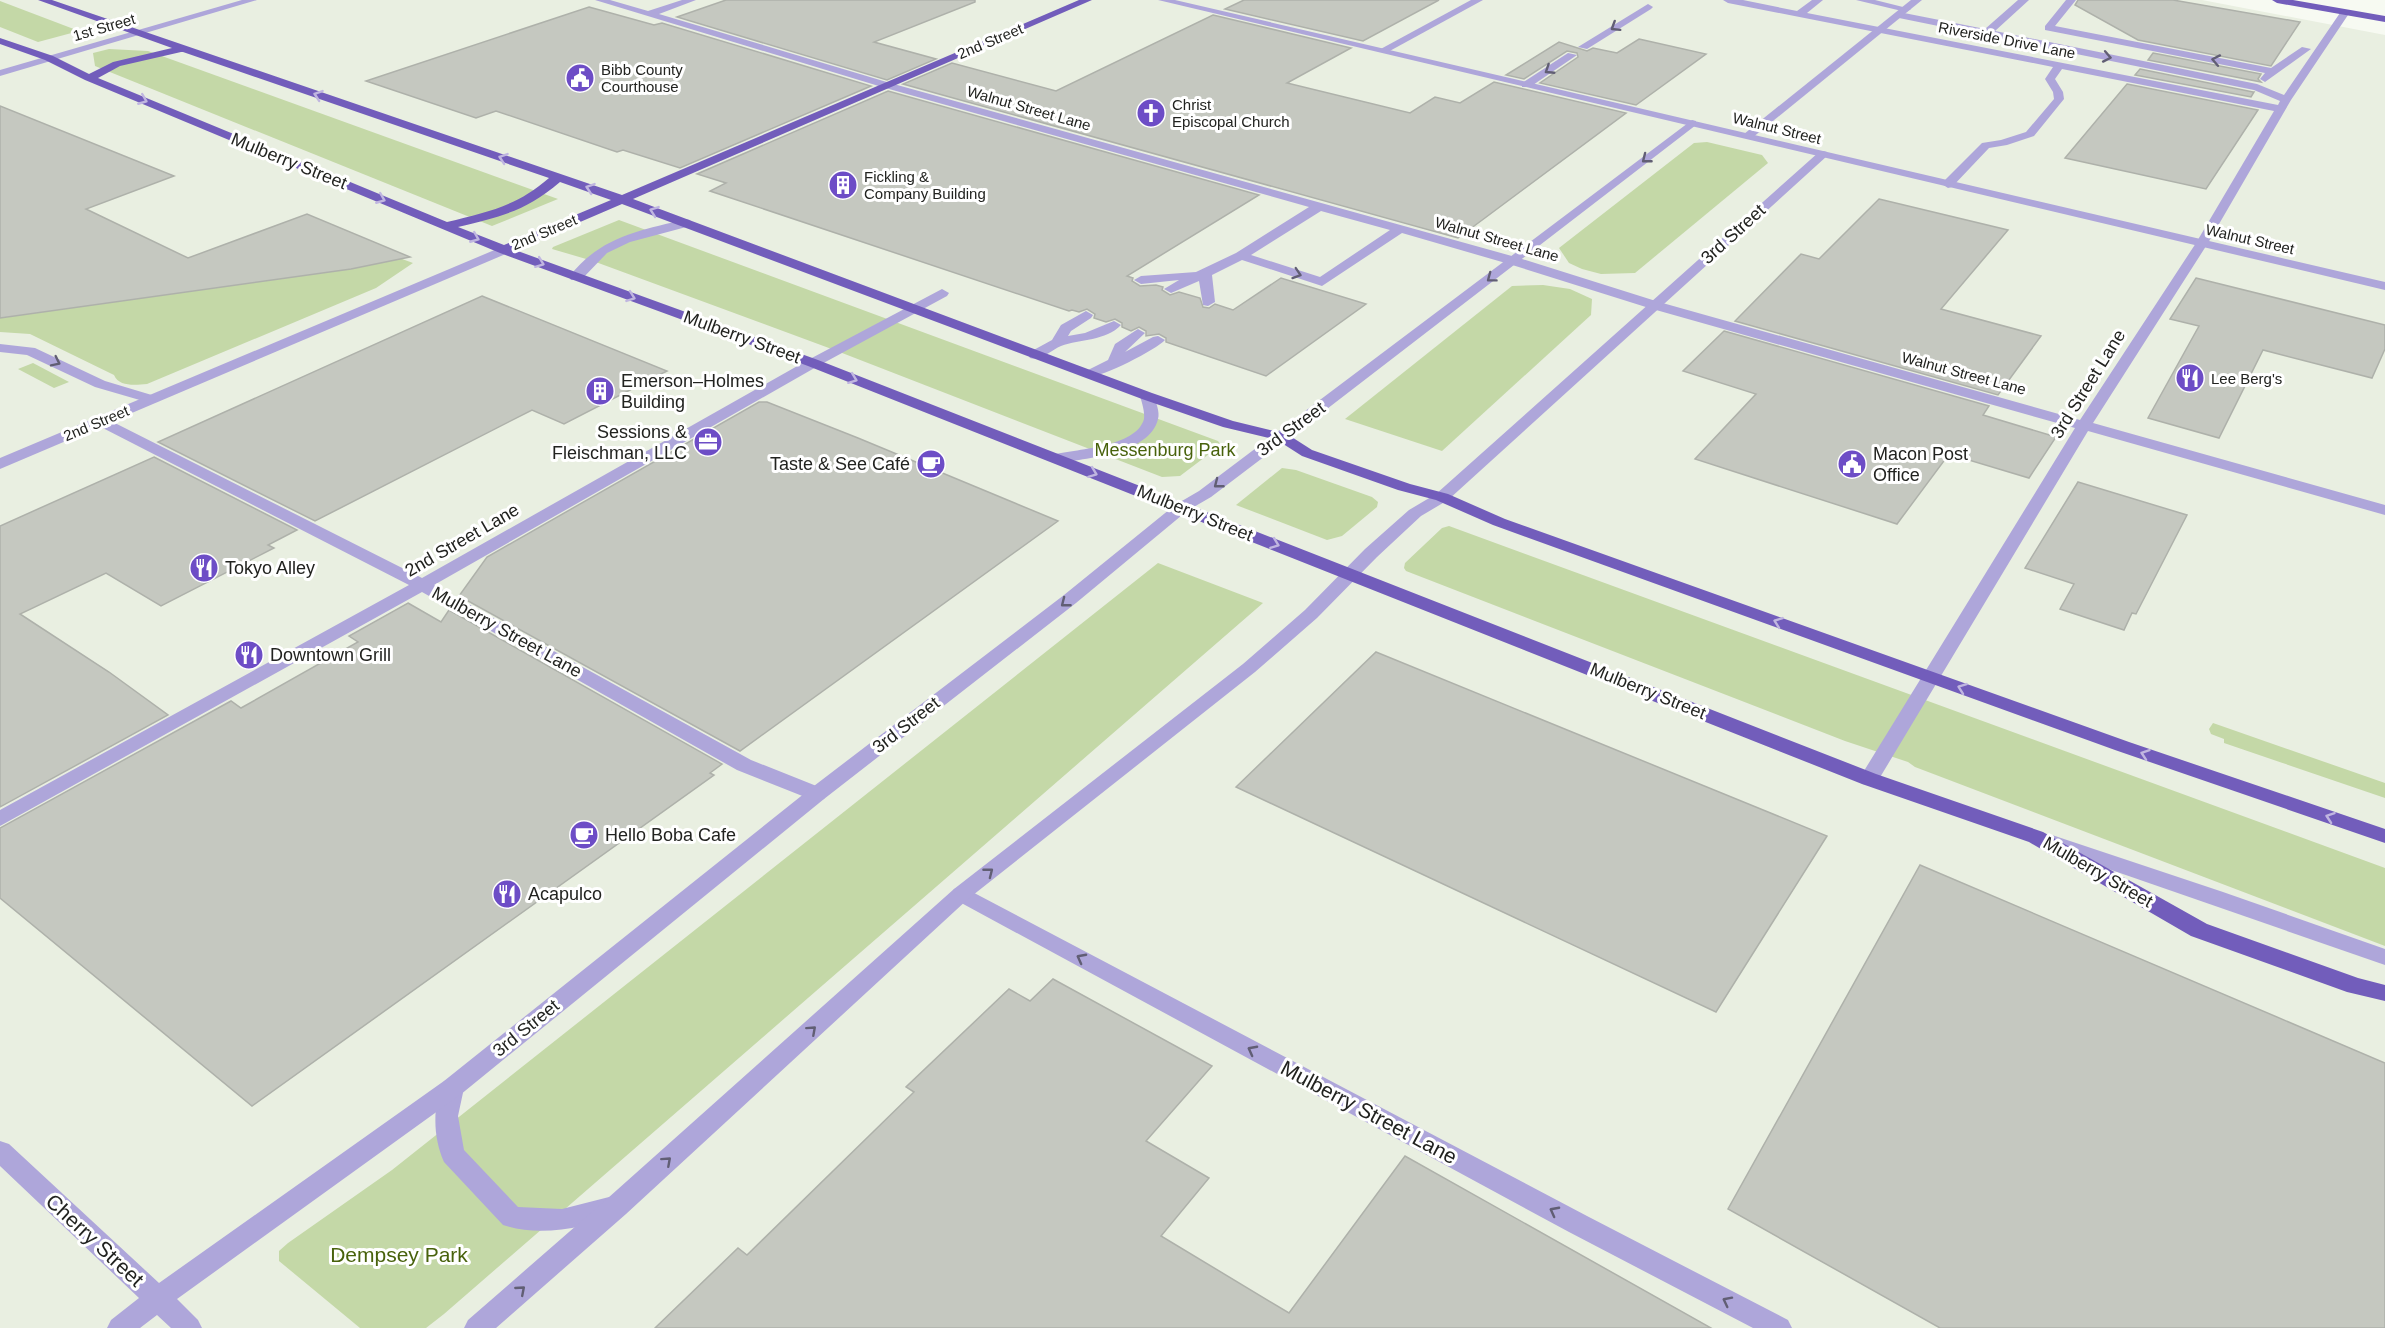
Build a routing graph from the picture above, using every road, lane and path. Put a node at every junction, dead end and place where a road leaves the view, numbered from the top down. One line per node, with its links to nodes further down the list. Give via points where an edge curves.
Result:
1 (43, 0): 23 (main road)
2 (252, 0): 23 (street, 1st Street)
3 (600, 0): 18 (street, Walnut Street Lane)
4 (691, 0): 18 (street)
5 (1087, 0): 36 (main road, 2nd Street)
6 (1163, 0): 29 (street, Walnut Street)
7 (1478, 0): 29 (street)
8 (1728, 0): 19 (street, Riverside Drive Lane)
9 (1818, 0): 19 (street)
10 (1861, 0): 16 (street)
11 (1917, 0): 16 (street)
12 (2024, 0): 24 (street)
13 (2071, 0): 21 (street)
14 (2277, 0): 17 (main road)
15 (1648, 6): 26 (street, one-way to 26)
16 (1902, 12): 22 (street); 24 (street)
17 (2345, 12): 20 (main road); 39 (street, 3rd Street Lane)
18 (650, 14): 36 (street, Walnut Street Lane)
19 (1798, 14): 22 (street, Riverside Drive Lane)
20 (2385, 19)
21 (2038, 28): 24 (street); 33 (street, one-way to 21)
22 (1880, 30): 32 (street, Riverside Drive Lane); 41 (street)
23 (137, 33): 27 (main road); 31 (street, 1st Street)
24 (1987, 33): 38 (street, one-way to 38)
25 (0, 41): 31 (main road, Mulberry Street)
26 (1583, 47)
27 (183, 48): 35 (main road, via 117,64); 43 (main road, one-way to 27)
28 (2306, 49): 33 (street)
29 (1382, 51): 37 (street, Walnut Street)
30 (1572, 55): 37 (street, one-way to 37)
31 (49, 58): 34 (street, 1st Street); 35 (main road, Mulberry Street)
32 (2060, 66): 39 (street, Riverside Drive Lane); 44 (street, via 2050,79 2060,99 2030,134 1986,145)
33 (2273, 71): 38 (street)
34 (0, 73)
35 (89, 78): 48 (main road, Mulberry Street, one-way to 48)
36 (886, 85): 45 (main road, 2nd Street); 46 (street, Walnut Street Lane)
37 (1526, 85): 40 (street, Walnut Street)
38 (2257, 87): 39 (street)
39 (2283, 105): 50 (street, 3rd Street Lane)
40 (1692, 123): 41 (street, Walnut Street); 53 (street, 3rd Street, one-way to 53)
41 (1748, 136): 42 (street, Walnut Street)
42 (1823, 154): 44 (street, Walnut Street); 62 (street, 3rd Street)
43 (558, 177): 45 (main road, one-way to 43); 48 (main road, via 535,197 509,210)
44 (1947, 184): 50 (street, Walnut Street)
45 (621, 199): 47 (main road, one-way to 45); 51 (main road, 2nd Street)
46 (1320, 206): 49 (street, Walnut Street Lane); 52 (street)
47 (686, 223): 55 (street, via 626,239 603,250); 63 (main road)
48 (446, 226): 51 (main road, Mulberry Street, one-way to 51)
49 (1400, 229): 52 (street, one-way to 49, via 1322,282); 53 (street, Walnut Street Lane)
50 (2202, 243): 57 (street, Walnut Street); 77 (street, 3rd Street Lane)
51 (504, 249): 55 (main road, Mulberry Street, one-way to 55); 75 (street, 2nd Street)
52 (1241, 256): 54 (street)
53 (1514, 261): 62 (street, Walnut Street Lane); 78 (street, 3rd Street, one-way to 78)
54 (1205, 273): 56 (street); 58 (street); 60 (street); 61 (street)
55 (576, 277): 72 (main road, Mulberry Street, one-way to 72)
56 (1147, 282)
57 (2385, 286)
58 (1171, 289)
59 (942, 293): 63 (street, 2nd Street Lane)
60 (1193, 296)
61 (1208, 302)
62 (1654, 305): 77 (street, Walnut Street Lane); 81 (street, 3rd Street)
63 (912, 310): 70 (main road); 72 (street, 2nd Street Lane)
64 (1091, 317): 68 (street, via 1066,328)
65 (1114, 325): 68 (street)
66 (1138, 333): 71 (street, via 1120,347)
67 (1158, 340): 71 (street, via 1139,353)
68 (1057, 343): 70 (street)
69 (0, 348): 75 (street, one-way to 75, via 42,355 100,384)
70 (1035, 355): 73 (main road)
71 (1115, 360): 73 (street)
72 (813, 363): 79 (main road, Mulberry Street, one-way to 79); 85 (street, 2nd Street Lane)
73 (1091, 374): 74 (main road)
74 (1147, 396): 78 (main road, via 1228,424); 79 (street, via 1152,417 1134,438 1098,452)
75 (150, 399): 76 (street, 2nd Street)
76 (100, 421): 80 (street, 2nd Street); 85 (street, Mulberry Street Lane)
77 (2085, 424): 83 (street, Walnut Street Lane); 86 (street, 3rd Street Lane)
78 (1282, 437): 81 (main road, via 1307,453); 82 (street, 3rd Street, one-way to 82)
79 (1056, 458): 82 (main road, Mulberry Street, one-way to 82)
80 (0, 464)
81 (1442, 497): 84 (street, 3rd Street, via 1415,513); 86 (main road, one-way to 81, via 1488,518)
82 (1181, 508): 84 (main road, Mulberry Street, one-way to 84); 88 (street, 3rd Street, one-way to 88)
83 (2385, 510)
84 (1352, 574): 87 (main road, Mulberry Street); 92 (street, 3rd Street, one-way to 84, via 1249,668)
85 (422, 585): 88 (street, Mulberry Street Lane, via 744,765); 89 (street, 2nd Street Lane)
86 (1931, 676): 87 (street, 3rd Street Lane); 90 (main road, one-way to 86)
87 (1869, 778): 91 (main road, Mulberry Street)
88 (817, 794): 95 (street, 3rd Street)
89 (0, 819)
90 (2385, 836)
91 (2036, 837): 93 (street); 94 (main road, Mulberry Street, via 2199,930)
92 (961, 894): 97 (street, 3rd Street, one-way to 92); 102 (street, Mulberry Street Lane, one-way to 92)
93 (2385, 957)
94 (2385, 993)
95 (452, 1088): 97 (street, via 446,1116 453,1155 512,1217 562,1220); 98 (street, 3rd Street)
96 (0, 1151): 98 (street, Cherry Street)
97 (617, 1206): 101 (street, 3rd Street, one-way to 97)
98 (158, 1298): 99 (street, 3rd Street); 100 (street, Cherry Street)
99 (120, 1328)
100 (189, 1328)
101 (477, 1328)
102 (1779, 1328)

